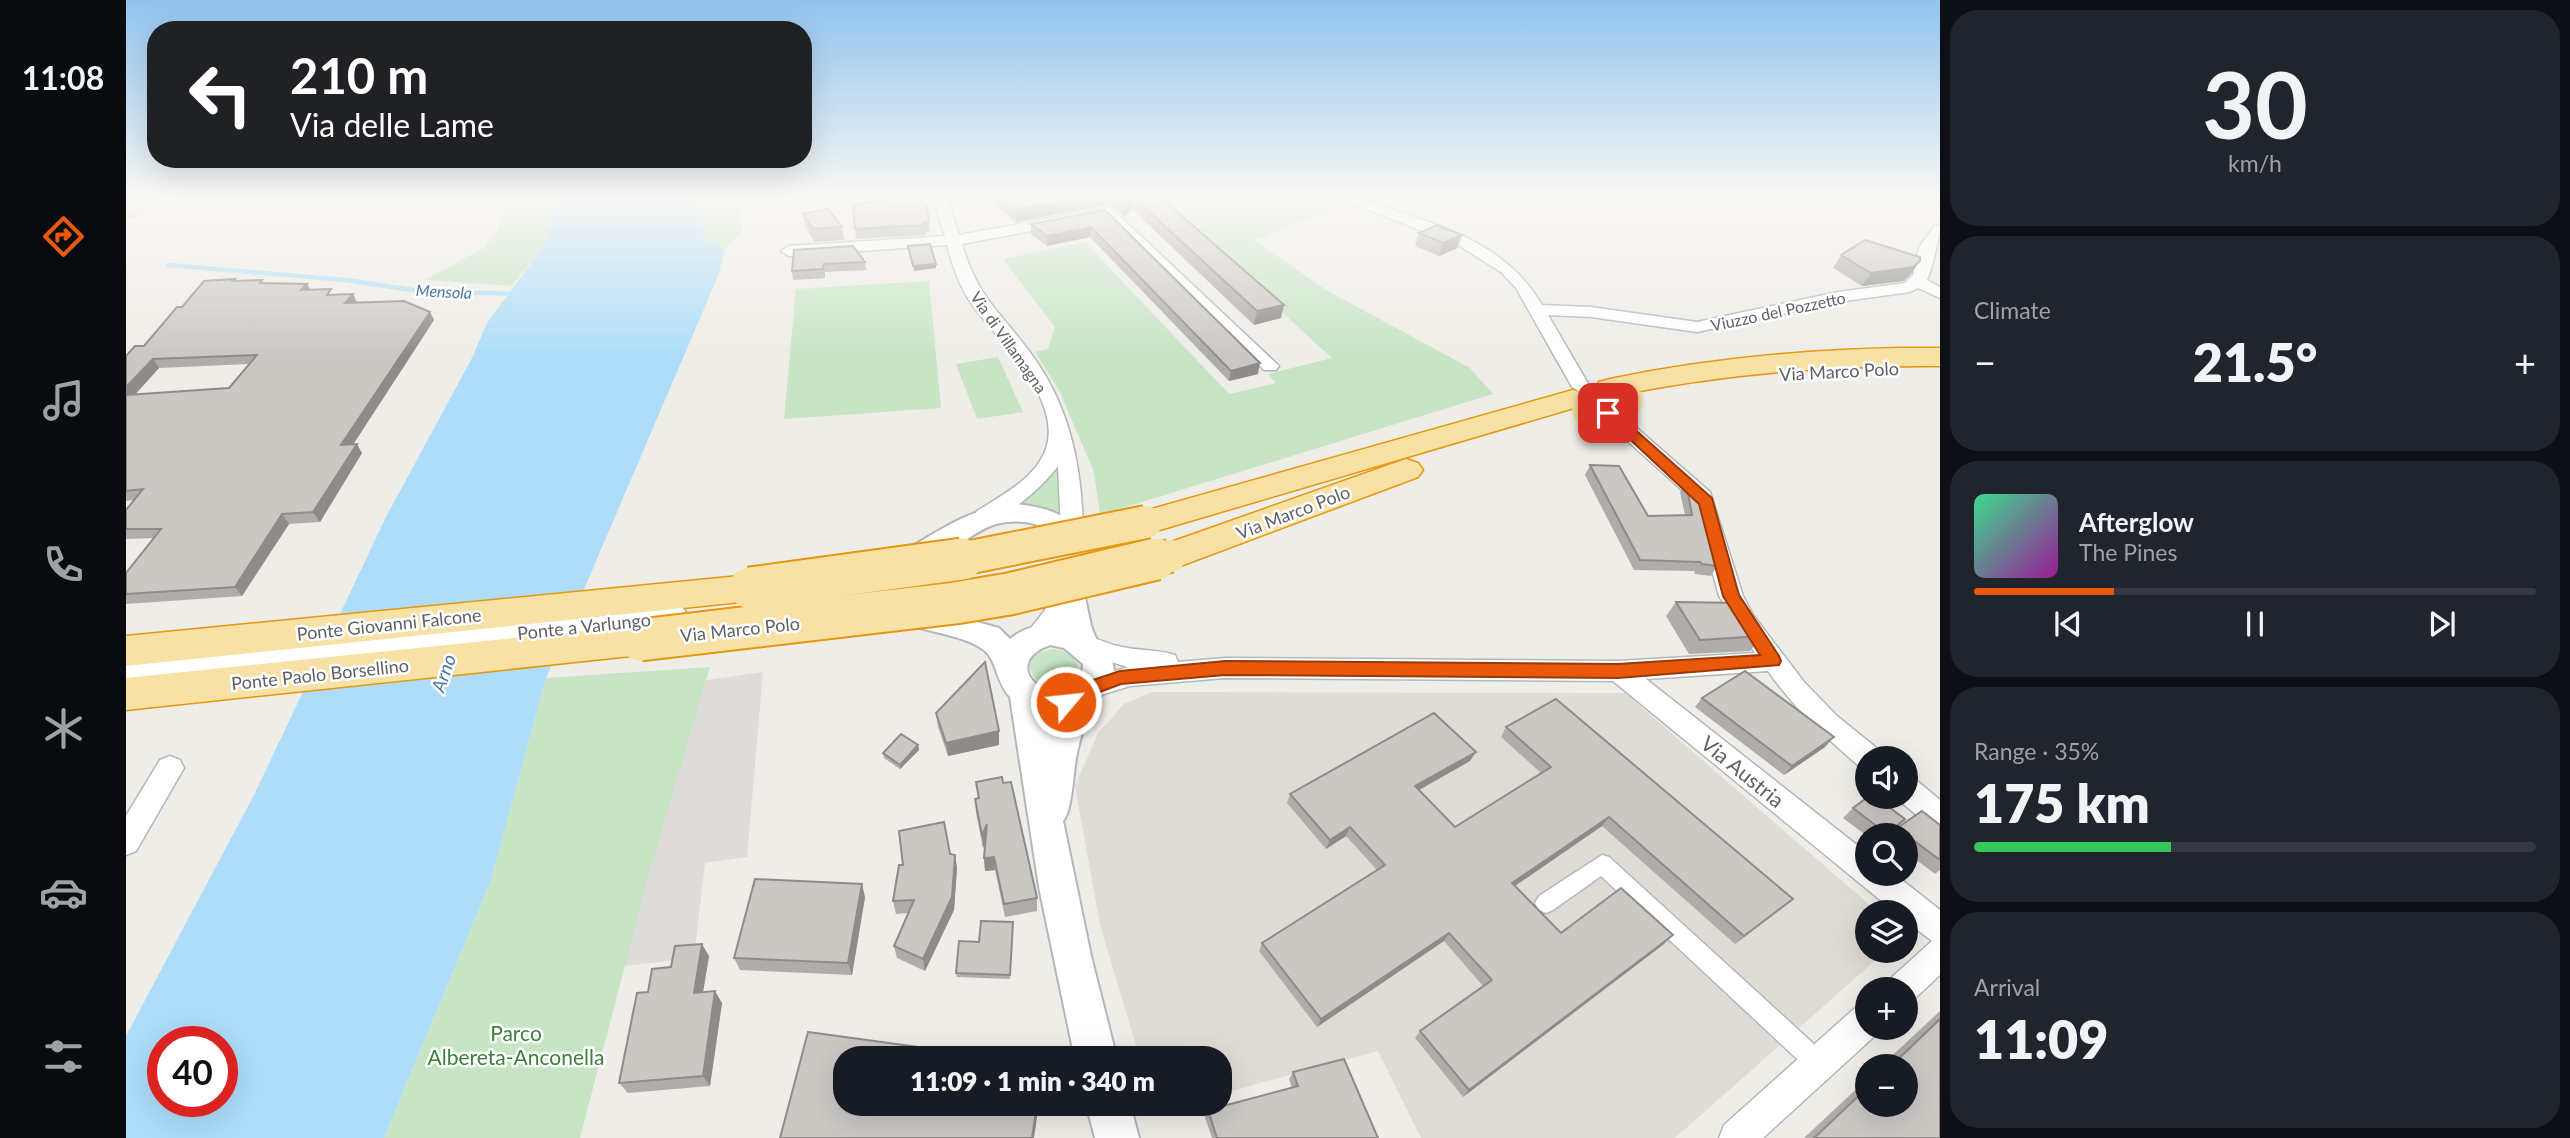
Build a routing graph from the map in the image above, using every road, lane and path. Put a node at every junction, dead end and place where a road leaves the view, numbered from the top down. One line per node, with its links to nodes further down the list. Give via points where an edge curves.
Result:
1 (802, 250): 6 (street)
2 (957, 250): 14 (street, Via di Villamagna, via 973,292 1023,355)
3 (1149, 250): 11 (street)
4 (1475, 250): 9 (street, via 1500,262 1517,278)
5 (1926, 250): 7 (street)
6 (789, 251)
7 (1918, 282): 8 (street); 9 (street, Viuzzo del Pozzetto, via 1697,327 1591,312)
8 (1940, 293)
9 (1537, 310): 13 (street)
10 (1940, 358): 13 (highway, Via Marco Polo, via 1863,356 1764,362 1678,373)
11 (1270, 366)
12 (1940, 368): 13 (highway, Via Marco Polo, via 1822,369)
13 (1598, 400): 16 (highway, Via Marco Polo); 19 (highway, Via Marco Polo, bridge, via 1058,542 880,574); 26 (street, via 1706,502 1731,596)
14 (1053, 407): 15 (street, Via di Villamagna, via 1058,440 1052,460 1034,480); 18 (street, Via di Villamagna, via 1072,492)
15 (985, 516): 17 (street); 18 (street, via 1029,514 1056,523)
16 (1170, 556): 23 (highway, Via Marco Polo, bridge, via 955,603)
17 (915, 558)
18 (1069, 560): 22 (street, Via di Villamagna, via 1056,614); 24 (street, Via di Villamagna, via 1071,612)
19 (652, 597): 25 (highway, Ponte Giovanni Falcone)
20 (853, 598): 29 (street, Ponte a Varlungo)
21 (922, 618): 30 (street, via 988,636 1003,650)
22 (1036, 637): 24 (street, via 1064,635); 30 (street, Via di Villamagna, via 1016,651 1011,662)
23 (639, 640): 32 (highway, Ponte Paolo Borsellino)
24 (1083, 643): 27 (street, via 1118,656); 31 (street, Via di Villamagna, via 1097,662 1097,679)
25 (126, 651)
26 (1773, 661): 28 (street); 33 (street, via 1828,724)
27 (1225, 668): 28 (street); 31 (street, via 1130,676)
28 (1618, 671): 38 (street, Via Austria)
29 (126, 673)
30 (1017, 683): 31 (street, via 1036,700 1051,703); 39 (street, Via di Villamagna, via 1032,721 1035,769)
31 (1085, 692): 39 (street, Via di Villamagna, via 1066,732 1052,787)
32 (126, 694)
33 (1855, 746)
34 (170, 768): 37 (street)
35 (1918, 799): 36 (street)
36 (1940, 817)
37 (126, 842)
38 (1855, 861)
39 (1057, 878): 46 (street, Via di Villamagna)
40 (1886, 886): 42 (street, Via Austria)
41 (1546, 903): 47 (street, via 1602,864)
42 (1940, 929)
43 (1940, 953): 44 (street)
44 (1915, 977)
45 (1855, 1031): 47 (street)
46 (1093, 1046)
47 (1819, 1064): 50 (street)
48 (1111, 1116): 49 (street)
49 (1117, 1138)
50 (1737, 1138)

